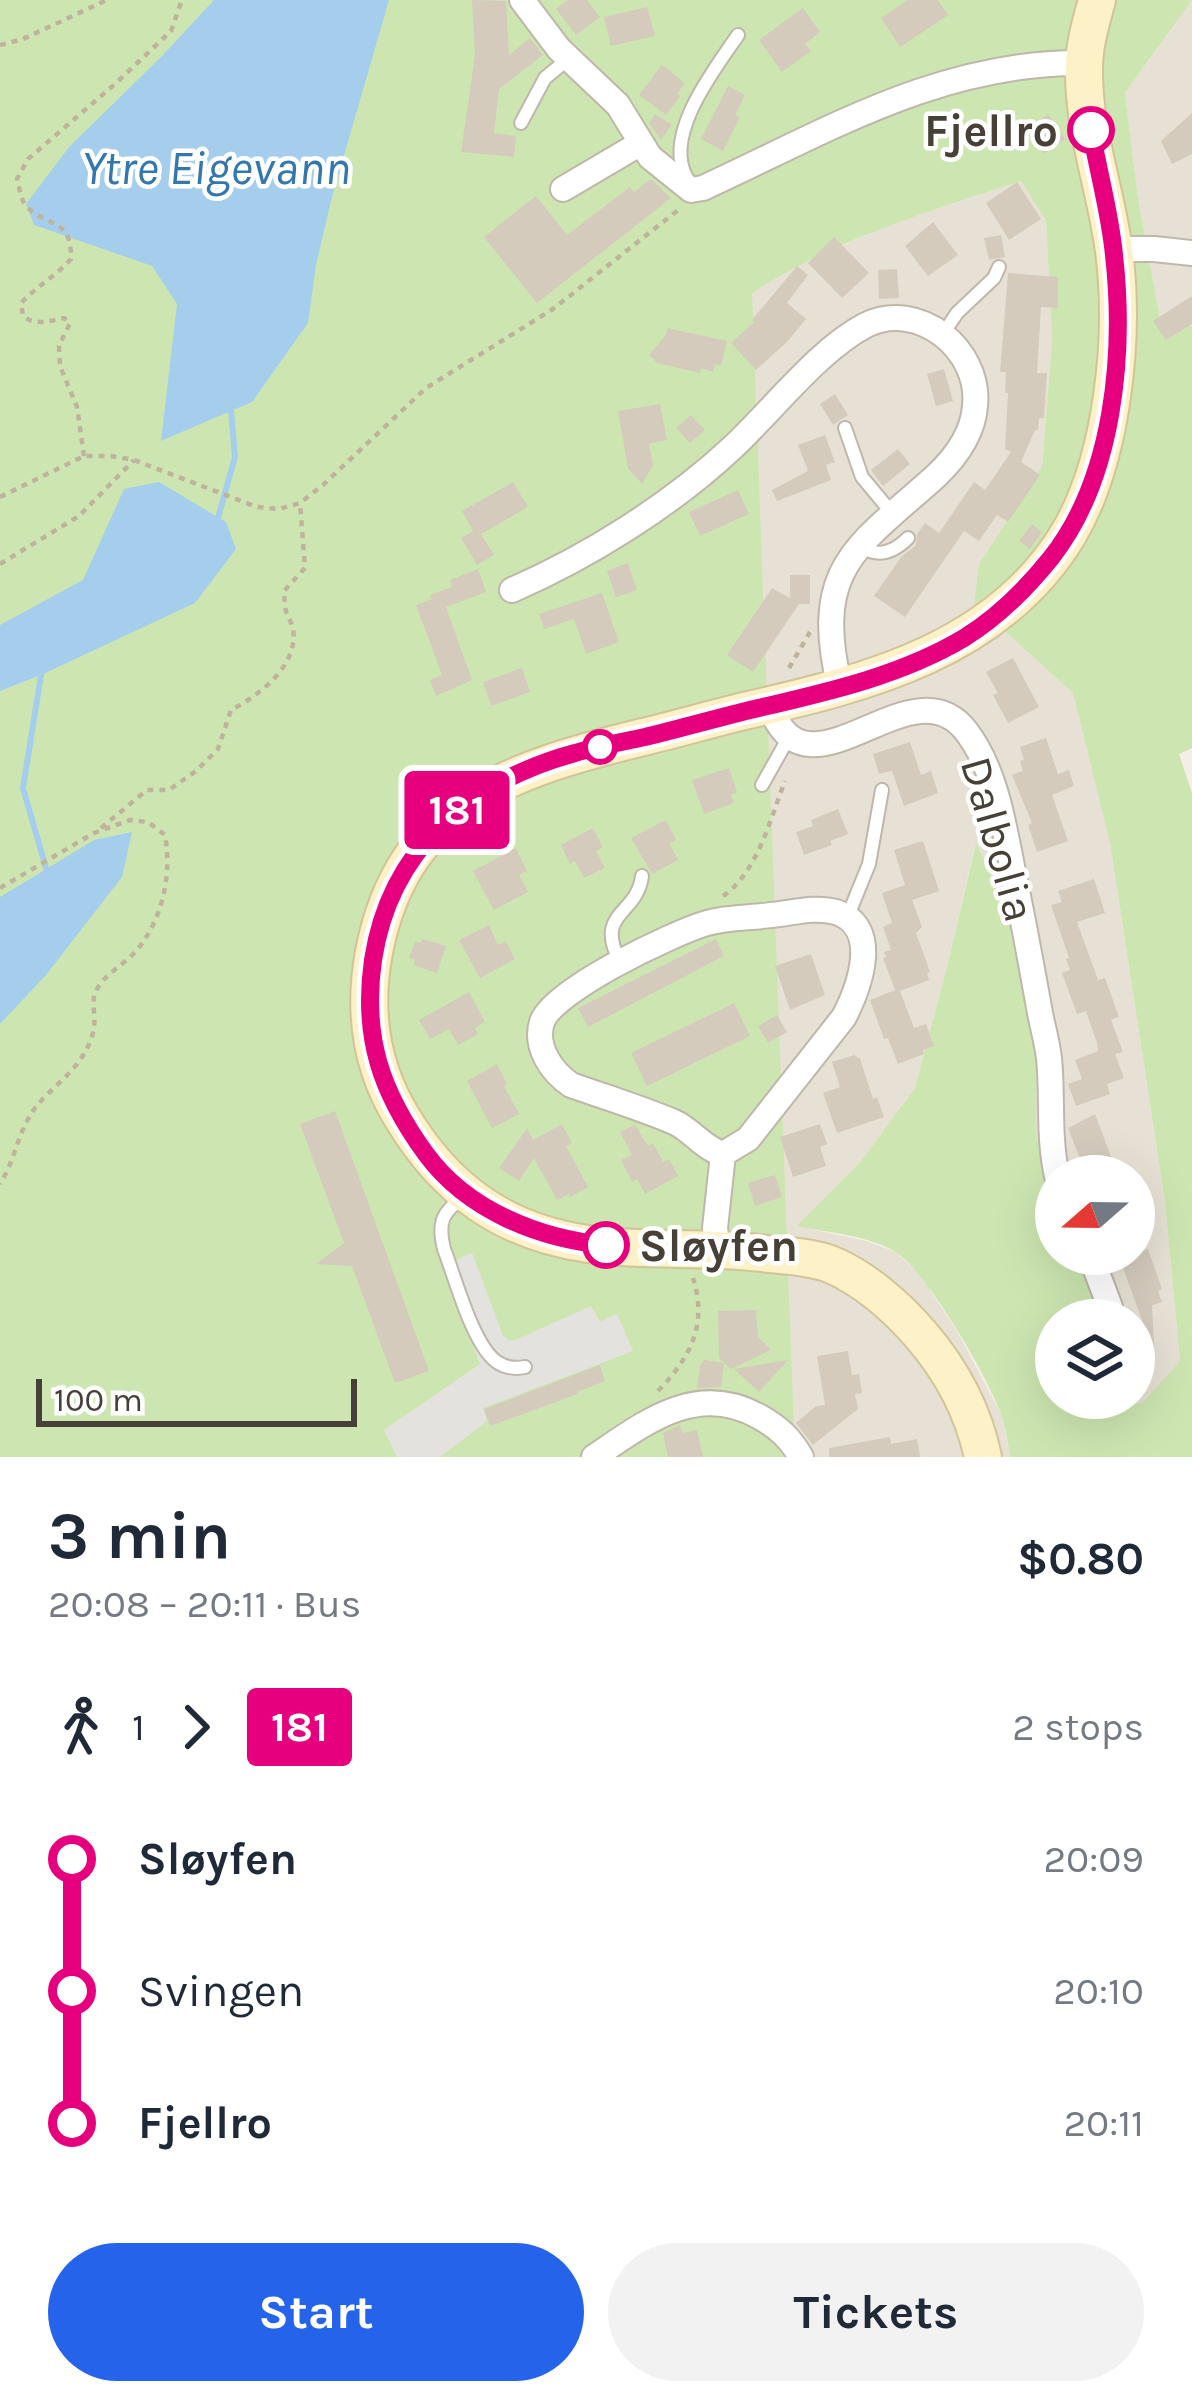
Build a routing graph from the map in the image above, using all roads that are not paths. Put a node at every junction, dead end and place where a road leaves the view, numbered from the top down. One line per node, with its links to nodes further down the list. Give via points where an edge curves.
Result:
1 (522, 0): 4 (street)
2 (1097, 0): 5 (street)
3 (738, 35): 8 (lane, via 694,103 679,153 686,177)
4 (569, 58): 6 (lane, via 545,78); 7 (street, via 608,94)
5 (1084, 63): 8 (street, via 934,85); 10 (street)
6 (521, 123)
7 (641, 143): 8 (street, via 682,185); 9 (street)
8 (703, 188)
9 (563, 189)
10 (1114, 249): 11 (street); 19 (street, via 1111,398 1089,488 1068,534 986,623 908,665)
11 (1192, 253)
12 (999, 267): 13 (lane)
13 (943, 335): 15 (street, via 961,353 975,389 970,429 946,466); 18 (street, via 910,319 866,326 698,477 578,560)
14 (845, 428): 15 (lane, via 862,476)
15 (892, 513): 17 (street)
16 (908, 538): 17 (lane, via 881,553)
17 (858, 545): 19 (street, via 832,598)
18 (512, 590)
19 (840, 688): 20 (street)
20 (785, 728): 21 (lane); 27 (street, Dalbolia, via 830,742 932,709 969,735 997,802 1033,967); 28 (street, via 574,753 517,774 438,826 400,876 374,955 369,1024 395,1108)
21 (762, 785)
22 (882, 790): 24 (lane, via 869,864)
23 (642, 876): 25 (lane, via 612,925)
24 (848, 918): 25 (street, via 810,909 722,920); 26 (street, via 860,933 862,969 844,1017 748,1139)
25 (620, 963): 26 (street, via 550,1007 542,1023 546,1058 571,1085 677,1124)
26 (723, 1154): 29 (street)
27 (1054, 1155)
28 (466, 1195): 29 (street, via 511,1222 586,1243); 30 (lane, via 442,1218 444,1249 483,1348 496,1362)
29 (718, 1250): 33 (street, via 815,1260 886,1301 952,1376)
30 (525, 1367)
31 (594, 1457): 32 (street, via 660,1415 699,1402 746,1409 787,1435)
32 (801, 1457)
33 (983, 1457)

